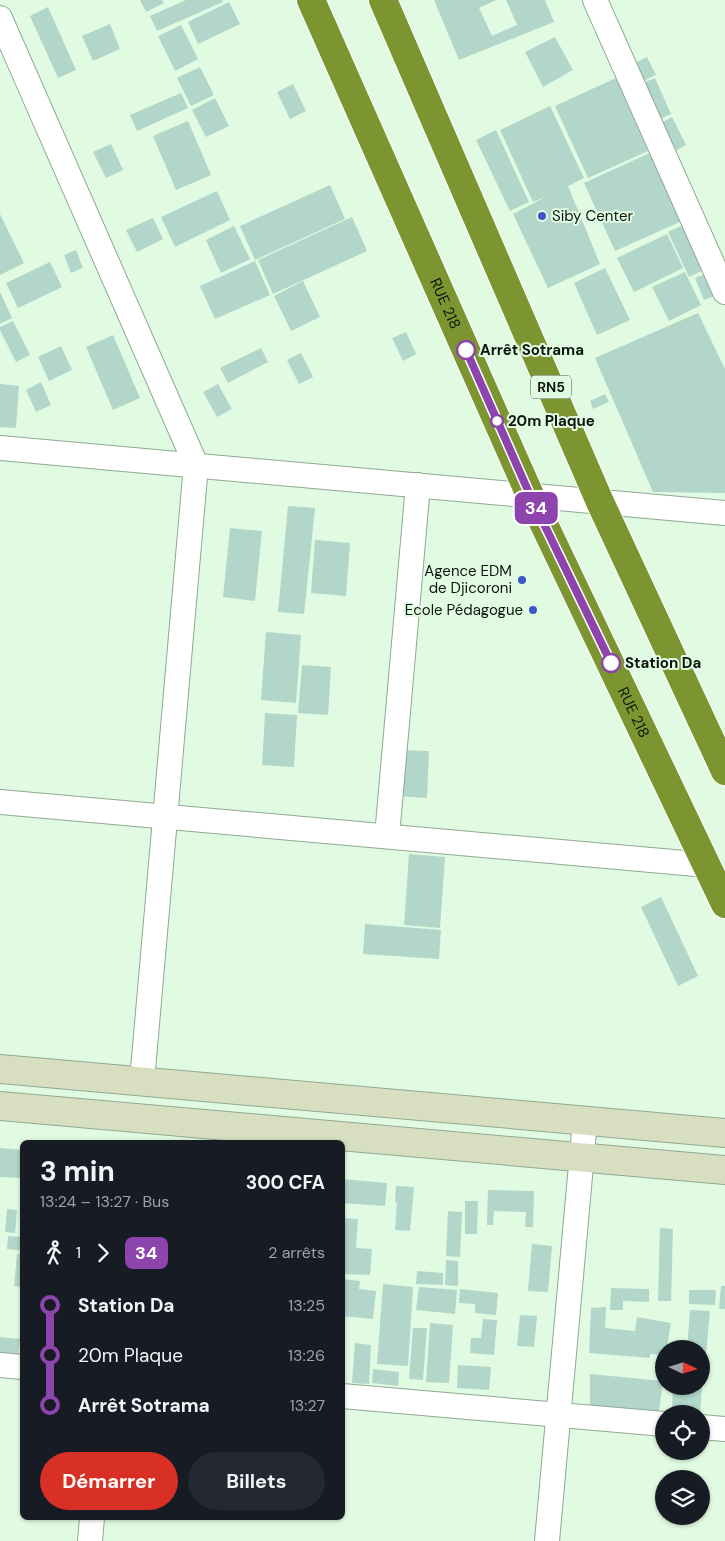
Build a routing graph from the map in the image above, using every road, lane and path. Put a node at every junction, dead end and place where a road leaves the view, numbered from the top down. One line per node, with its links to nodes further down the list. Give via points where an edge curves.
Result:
1 (311, 0): 9 (highway, RUE 218)
2 (383, 0): 10 (highway, RN5)
3 (596, 0): 5 (street)
4 (0, 18): 7 (street)
5 (725, 292)
6 (0, 448): 7 (street)
7 (196, 465): 8 (street); 15 (street)
8 (418, 485): 9 (street); 16 (street)
9 (530, 495): 10 (street); 17 (highway, RUE 218)
10 (600, 502): 11 (street); 12 (highway, RN5)
11 (725, 513)
12 (718, 740): 13 (highway, RN5)
13 (725, 771)
14 (0, 802): 15 (street)
15 (166, 817): 16 (street); 20 (street)
16 (388, 836): 17 (street)
17 (707, 865): 18 (highway, RUE 218)
18 (725, 904)
19 (0, 1069): 20 (street)
20 (142, 1081): 22 (street)
21 (0, 1106): 24 (street)
22 (585, 1121): 23 (street); 24 (street)
23 (725, 1133)
24 (581, 1157): 25 (street); 29 (street)
25 (725, 1170)
26 (0, 1365): 27 (street)
27 (20, 1367)
28 (345, 1396): 29 (street)
29 (558, 1415): 30 (street); 35 (street)
30 (655, 1423)
31 (710, 1428): 32 (street)
32 (725, 1429)
33 (92, 1520): 34 (street)
34 (90, 1541)
35 (547, 1541)

